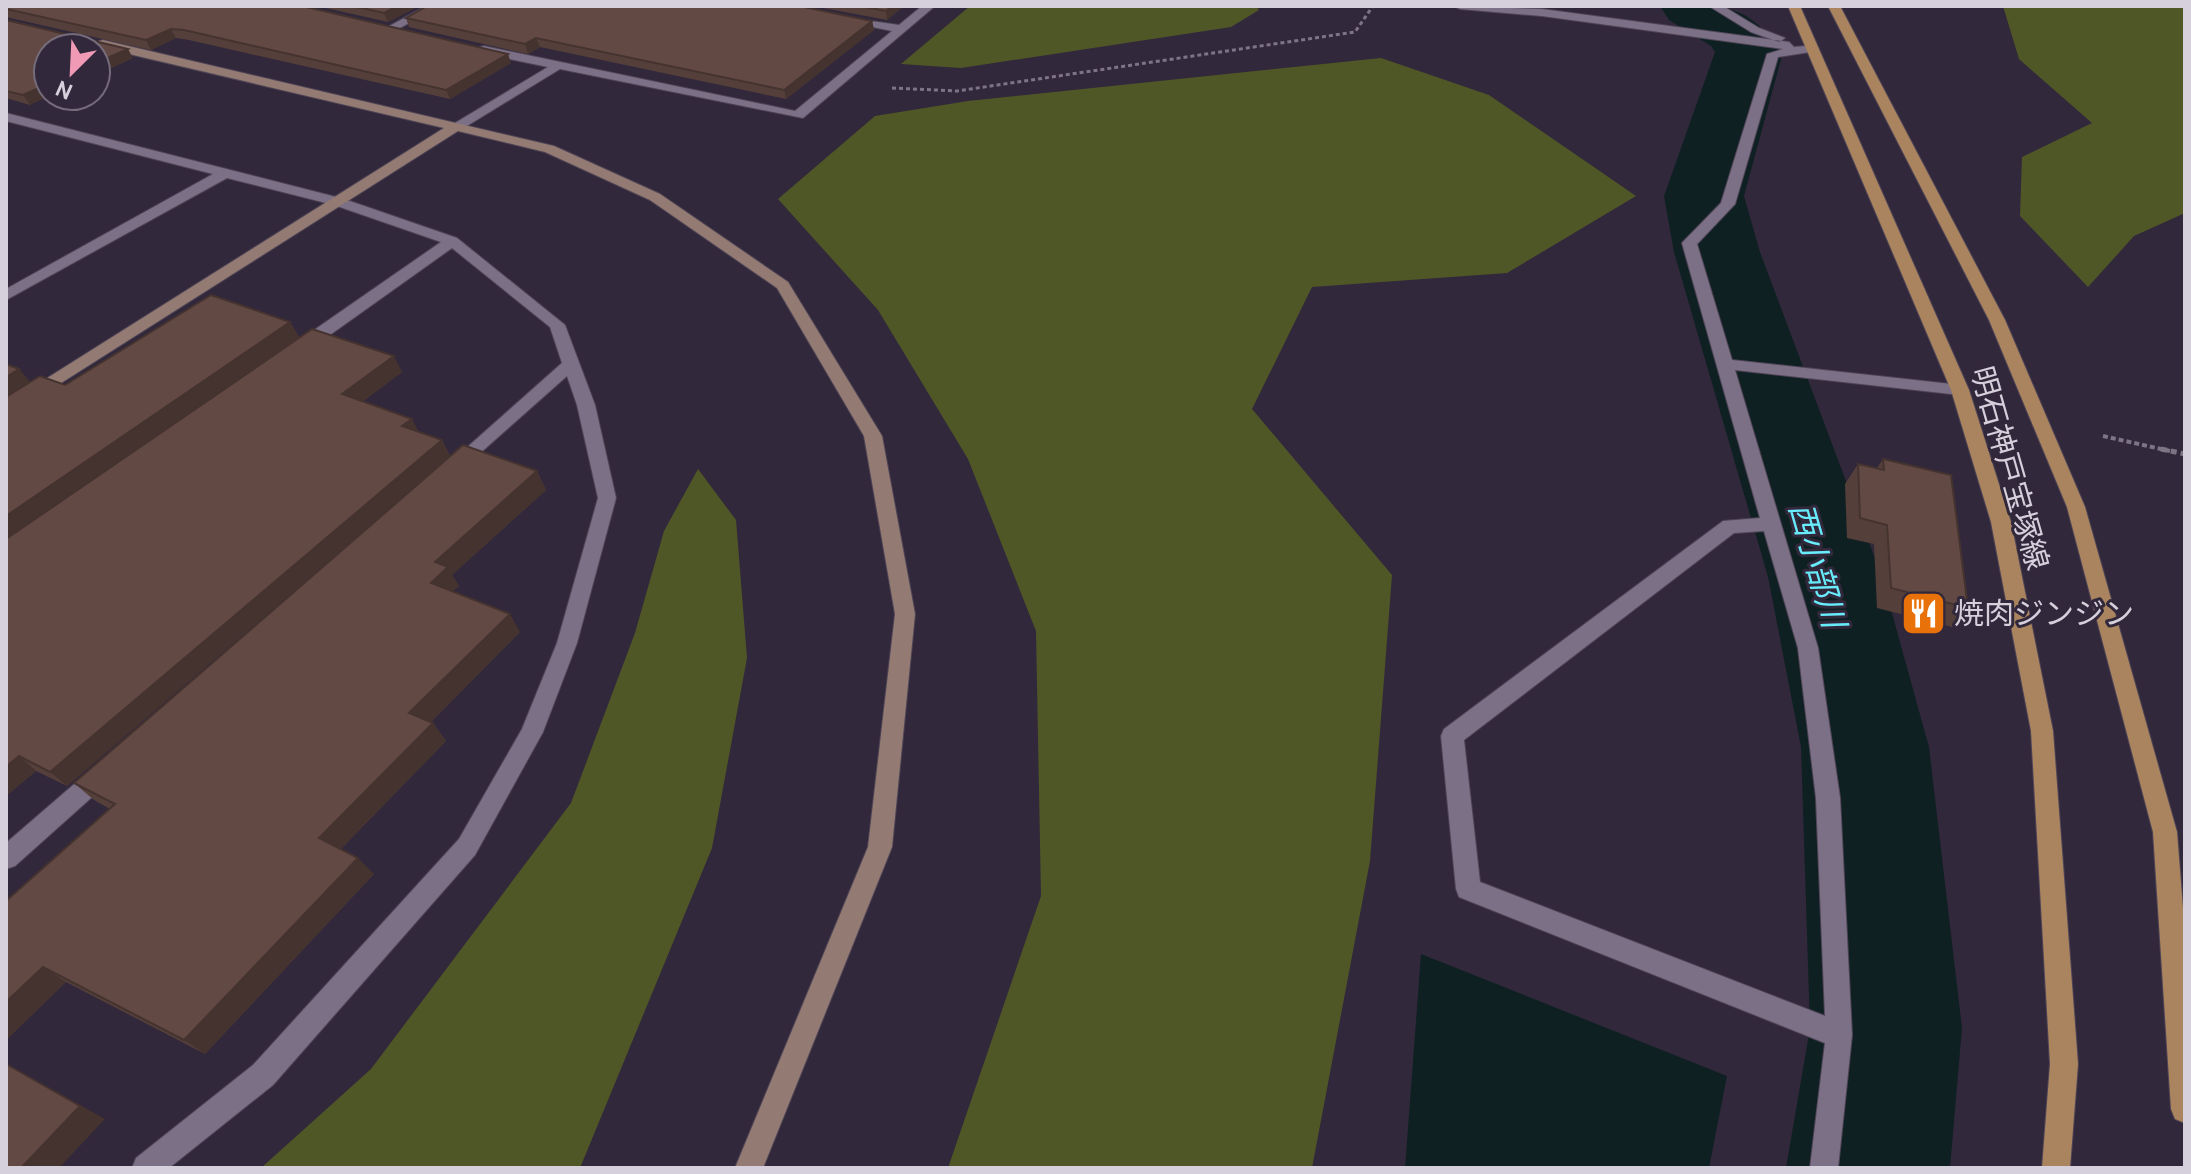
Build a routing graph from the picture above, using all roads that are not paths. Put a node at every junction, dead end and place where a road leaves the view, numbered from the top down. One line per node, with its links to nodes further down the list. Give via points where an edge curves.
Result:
1 (435, 6): 9 (street)
2 (929, 6): 10 (street)
3 (1460, 6): 14 (street, via 1515,8 1715,40)
4 (1715, 6): 14 (street, via 1755,30)
5 (1794, 6): 14 (main road, 明石神戸宝塚線)
6 (1834, 6): 32 (main road, 明石神戸宝塚線, via 1997,320 2076,507 2165,832)
7 (841, 17): 10 (street)
8 (378, 25): 9 (street)
9 (392, 28): 11 (street)
10 (902, 29): 15 (street, via 798,115)
11 (407, 32)
12 (112, 46): 17 (street)
13 (467, 46): 15 (street)
14 (1813, 48): 24 (street, via 1773,54 1728,204 1689,243); 25 (main road, 明石神戸宝塚線)
15 (556, 67): 17 (street)
16 (6, 117): 18 (street)
17 (457, 126): 19 (street); 34 (street, via 549,149 655,197 783,285 873,436 905,614 880,847)
18 (223, 174): 19 (street); 21 (street)
19 (339, 202): 20 (street); 26 (street)
20 (452, 241): 22 (street); 23 (street, via 557,325)
21 (6, 295)
22 (286, 358)
23 (571, 364): 27 (street); 33 (street, via 607,498 567,643 532,732 467,847 263,1075)
24 (1724, 364): 25 (street); 28 (street)
25 (1960, 390): 36 (main road, 明石神戸宝塚線, via 2001,522 2042,731 2064,1064)
26 (6, 412)
27 (439, 480)
28 (1772, 524): 31 (street, via 1808,648 1828,798); 31 (street, via 1730,526 1452,736 1468,889)
29 (114, 763): 30 (street)
30 (6, 858)
31 (1839, 1035): 35 (street)
32 (2185, 1109)
33 (146, 1168)
34 (749, 1168)
35 (1824, 1168)
36 (2056, 1168)

